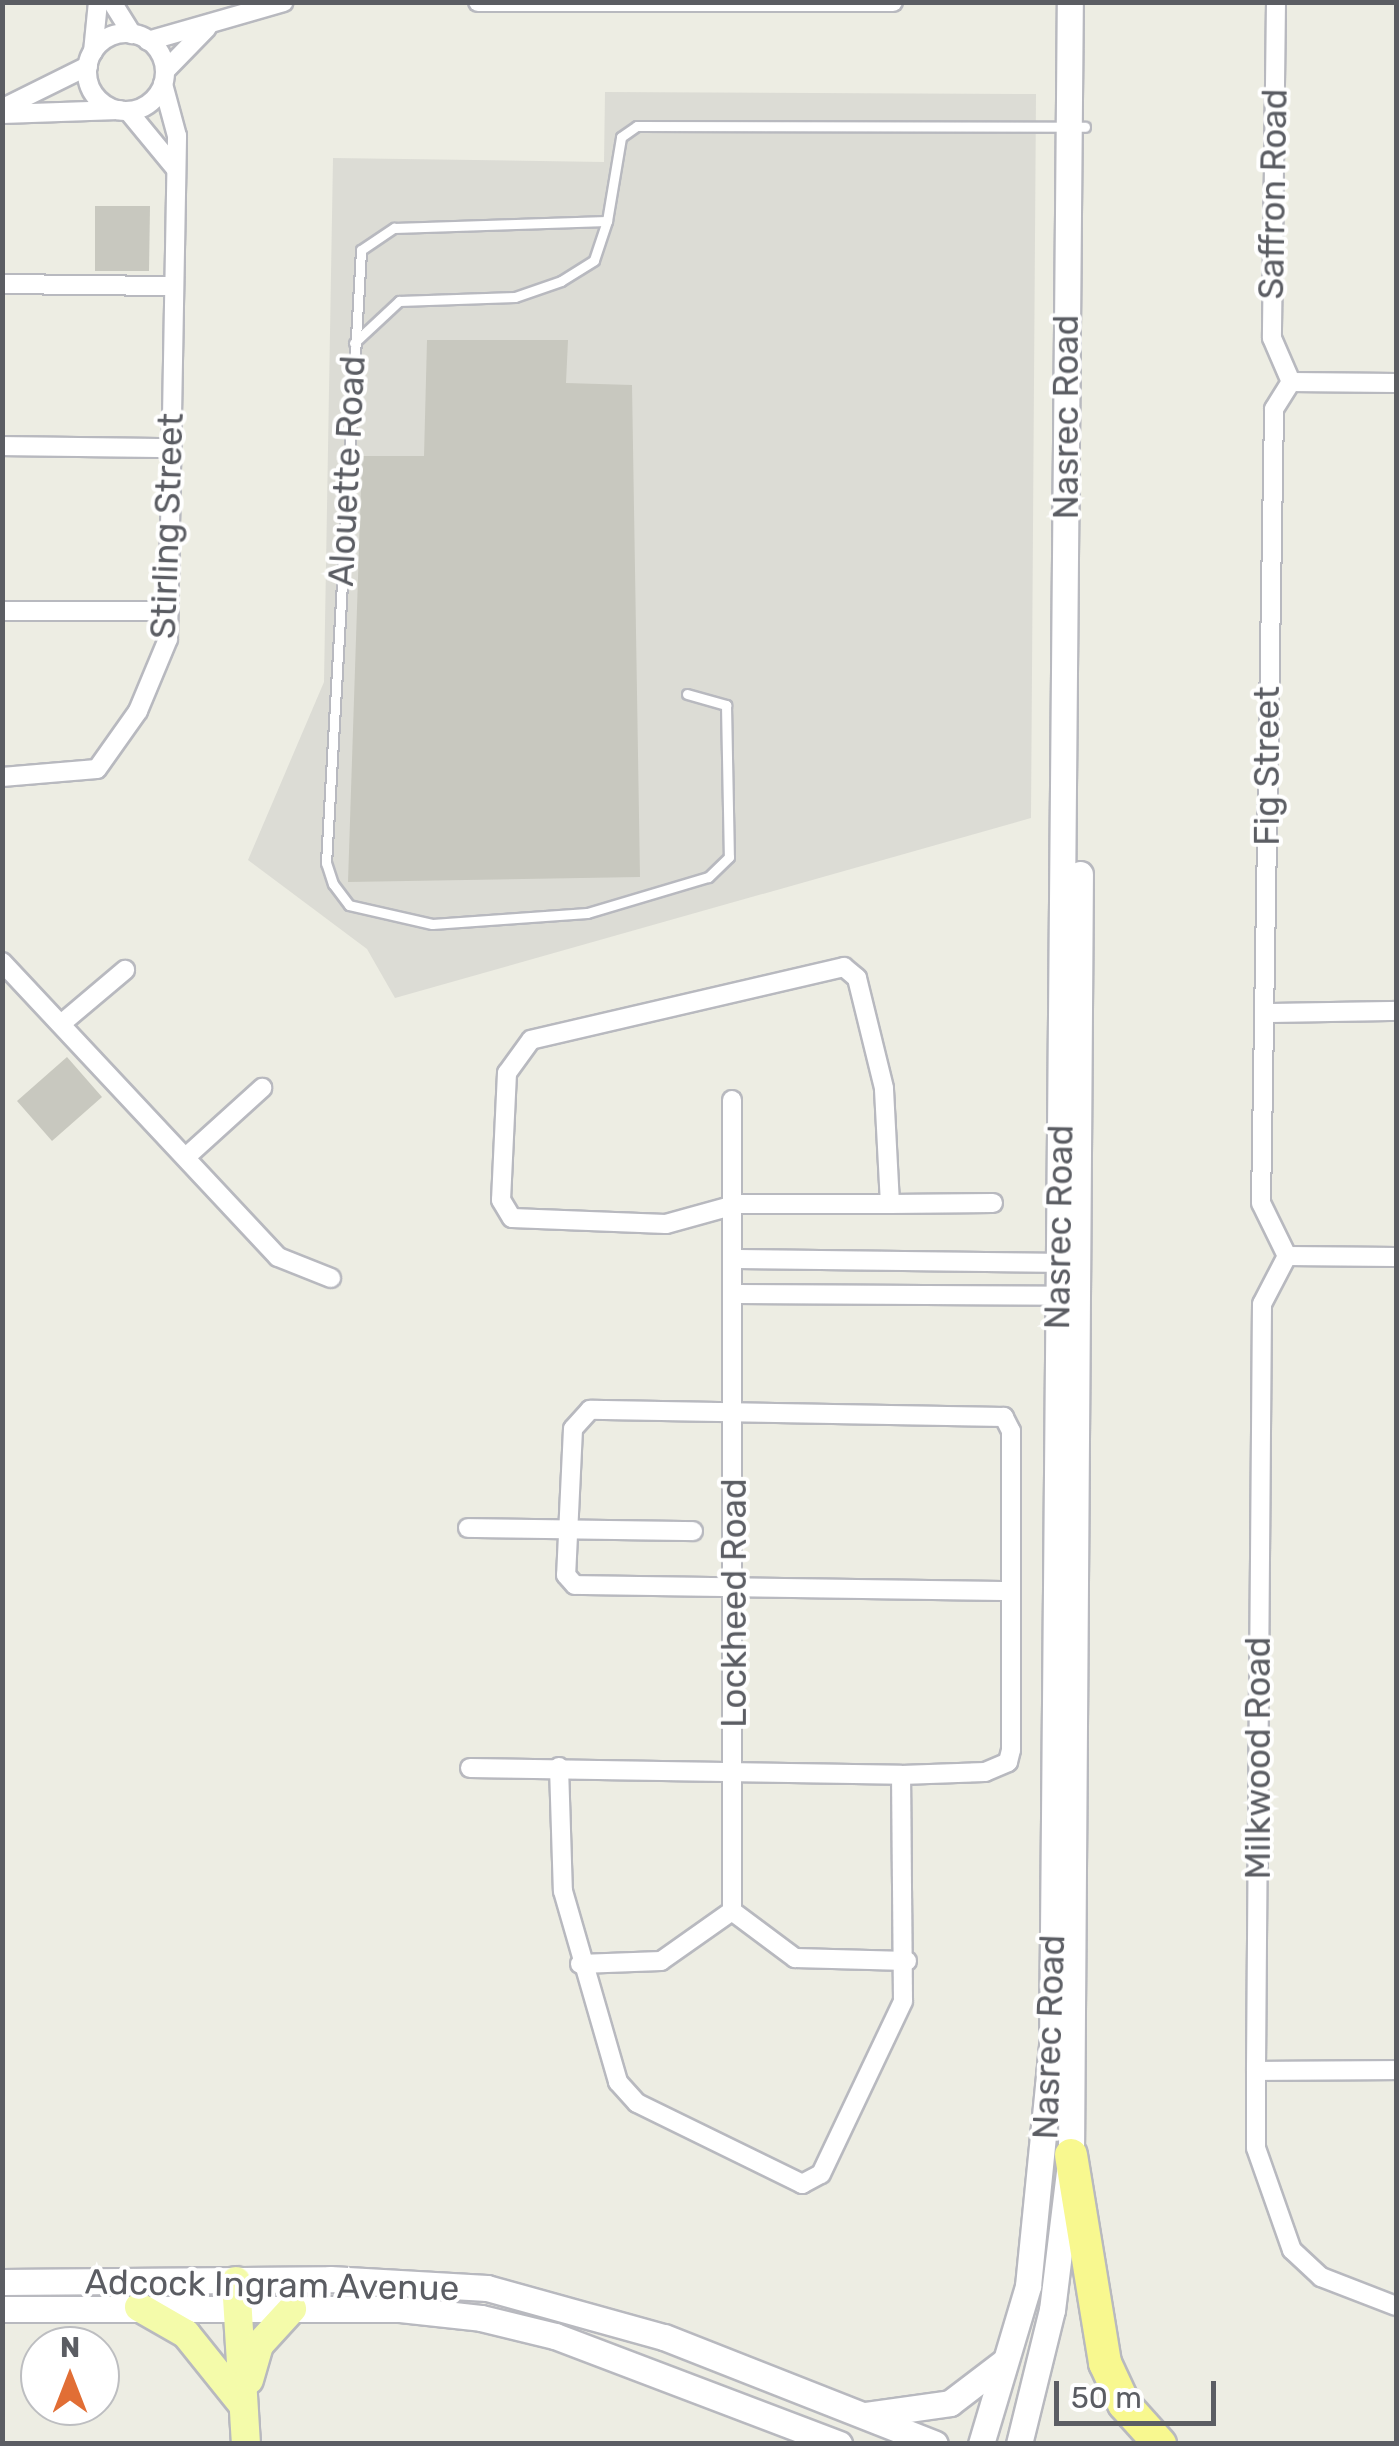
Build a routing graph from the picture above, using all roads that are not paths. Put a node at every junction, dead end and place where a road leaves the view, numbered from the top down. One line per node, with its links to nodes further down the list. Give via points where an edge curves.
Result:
1 (98, 2): 12 (street)
2 (112, 2): 11 (street, Stirling Street)
3 (284, 2): 10 (street)
4 (478, 2): 9 (street)
5 (892, 2): 9 (street)
6 (1070, 2): 16 (main road, Nasrec Road)
7 (1086, 2): 16 (main road, Nasrec Road)
8 (1276, 2): 22 (street, Saffron Road, via 1272,338)
9 (762, 4)
10 (215, 22): 11 (street); 13 (street)
11 (140, 37): 12 (street); 13 (street, Stirling Street)
12 (90, 59): 14 (street, via 94,94); 15 (street)
13 (164, 78): 14 (street); 17 (street, Stirling Street, via 175,110)
14 (124, 110): 15 (street); 17 (street)
15 (2, 111)
16 (1076, 127): 18 (lane, via 636,126 621,137); 45 (main road, Nasrec Road)
17 (175, 168): 20 (street, Stirling Street)
18 (607, 221): 21 (lane, via 594,260 562,280 515,297 399,302); 21 (lane, Alouette Road, via 394,228 361,250)
19 (2, 284): 20 (street)
20 (172, 286): 25 (street, Stirling Street)
21 (352, 345): 28 (lane, Alouette Road, via 326,863 349,905 432,924 587,913 708,877 729,857 726,705)
22 (1291, 382): 23 (street); 33 (street, Fig Street, via 1272,427)
23 (1396, 382)
24 (2, 446): 25 (street)
25 (170, 448): 27 (street, Stirling Street)
26 (2, 611): 27 (street)
27 (168, 611): 29 (street, Stirling Street, via 161,666 106,762 72,778)
28 (687, 694)
29 (2, 777)
30 (2, 962): 34 (street)
31 (125, 970): 34 (street)
32 (1396, 1011): 33 (street)
33 (1265, 1012): 41 (street, Fig Street, via 1261,1203)
34 (61, 1024): 37 (street)
35 (262, 1088): 37 (street)
36 (732, 1100): 39 (street, Lockheed Road)
37 (186, 1157): 46 (street, via 278,1257)
38 (994, 1203): 40 (street)
39 (738, 1204): 40 (street); 40 (street, via 666,1224 508,1216 507,1073 520,1047 844,968 857,978 884,1088); 43 (street, Lockheed Road)
40 (890, 1204)
41 (1287, 1256): 42 (street); 64 (street, Milkwood Road, via 1262,1304)
42 (1396, 1257)
43 (738, 1258): 44 (street); 47 (street, Lockheed Road)
44 (900, 1260): 45 (street); 48 (street)
45 (1068, 1262): 49 (main road, Nasrec Road)
46 (332, 1278)
47 (737, 1294): 48 (street); 50 (street, Lockheed Road)
48 (900, 1295): 49 (street)
49 (1068, 1296): 65 (main road, Nasrec Road); 73 (main road, Nasrec Road, via 1052,2048 1028,2286)
50 (735, 1411): 52 (street, via 581,1415 572,1429); 54 (street, Lockheed Road); 55 (street, via 998,1413 1011,1431)
51 (468, 1528): 52 (street)
52 (568, 1528): 53 (street); 54 (street, via 566,1575 575,1585)
53 (692, 1530)
54 (732, 1590): 55 (street); 58 (street, Lockheed Road)
55 (1011, 1591): 59 (street, via 1008,1762 985,1772)
56 (560, 1767): 57 (street); 58 (street); 62 (street, via 563,1891)
57 (470, 1768)
58 (733, 1768): 59 (street); 60 (street, Lockheed Road)
59 (901, 1775): 61 (street)
60 (732, 1912): 61 (street, via 795,1958); 62 (street, via 661,1960)
61 (906, 1961): 62 (street, via 903,2001 860,2099 821,2174 802,2184 626,2094)
62 (580, 1964)
63 (1396, 2070): 64 (street)
64 (1256, 2071): 68 (street, Milkwood Road, via 1256,2148 1292,2250 1321,2276)
65 (1071, 2155): 80 (main road, Nasrec Road, via 1052,2310); 81 (highway, via 1105,2363 1124,2404)
66 (236, 2281): 67 (main road, Adcock Ingram Avenue); 72 (main road); 75 (main road, Adcock Ingram Avenue, via 487,2288 664,2337)
67 (2, 2282)
68 (1396, 2306)
69 (139, 2307): 70 (main road, Adcock Ingram Avenue); 72 (main road, Adcock Ingram Avenue); 74 (main road, via 186,2334)
70 (2, 2309)
71 (292, 2309): 72 (main road, Adcock Ingram Avenue); 74 (main road, via 259,2345); 76 (main road, Adcock Ingram Avenue, via 400,2309 555,2336)
72 (237, 2310): 74 (main road)
73 (1010, 2356): 75 (main road, via 950,2403); 79 (main road, Nasrec Road)
74 (244, 2406): 77 (main road)
75 (856, 2416): 78 (main road, Adcock Ingram Avenue)
76 (834, 2442)
77 (246, 2444)
78 (935, 2444)
79 (981, 2444)
80 (1020, 2444)
81 (1160, 2444)

